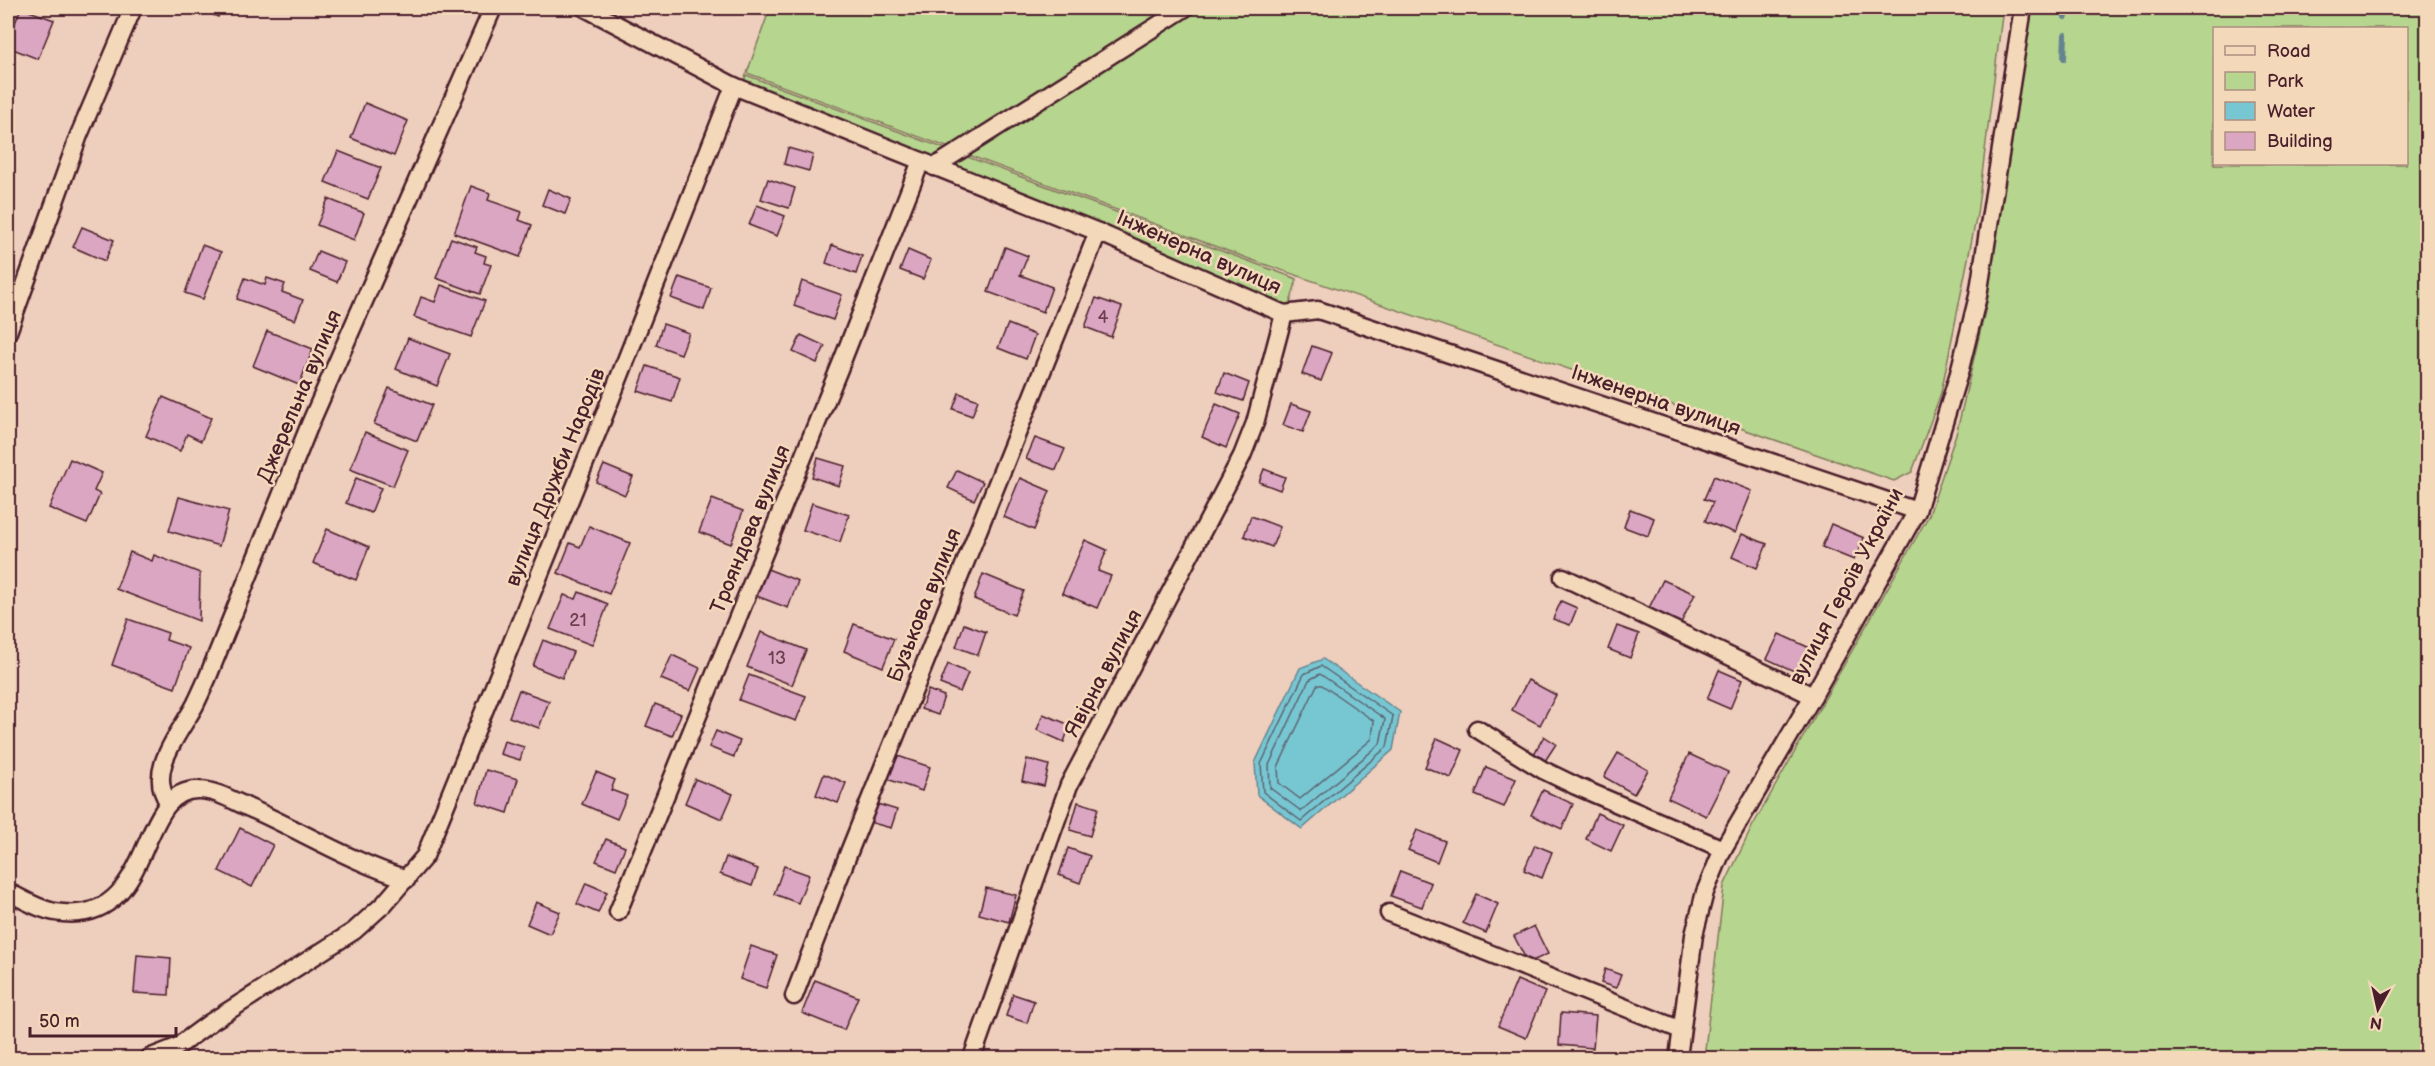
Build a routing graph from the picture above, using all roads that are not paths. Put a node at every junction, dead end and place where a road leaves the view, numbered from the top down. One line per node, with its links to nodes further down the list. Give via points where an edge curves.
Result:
1 (133, 8): 10 (street, via 79,135)
2 (493, 8): 15 (street, Джерельна вулиця, via 310,424 207,679 167,753 160,784)
3 (585, 8): 6 (street, Інженерна вулиця)
4 (1185, 8): 7 (street)
5 (2023, 8): 11 (street, вулиця Героїв України, via 1978,296)
6 (734, 86): 7 (street, Інженерна вулиця); 17 (street, вулиця Дружби Народів, via 425,856)
7 (927, 164): 8 (street, Інженерна вулиця); 19 (street, Трояндова вулиця, via 841,364)
8 (1098, 232): 9 (street, Інженерна вулиця); 21 (street, Бузькова вулиця)
9 (1284, 314): 11 (street, Інженерна вулиця, via 1318,310); 24 (street, Явірна вулиця, via 1255,423 1242,456 1070,785)
10 (8, 332)
11 (1917, 511): 13 (street, вулиця Героїв України)
12 (1563, 577): 13 (street)
13 (1813, 696): 16 (street, вулиця Героїв України)
14 (1477, 729): 16 (street, via 1559,778)
15 (169, 803): 17 (street, via 182,793 199,790 222,796 378,870); 18 (street, via 128,882 98,910 63,913 43,909)
16 (1723, 849): 22 (street, вулиця Героїв України, via 1705,892 1694,935)
17 (407, 879): 23 (street, вулиця Дружби Народів, via 354,931 177,1047)
18 (8, 892)
19 (618, 912)
20 (1389, 913): 22 (street)
21 (794, 996)
22 (1681, 1030): 25 (street, вулиця Героїв України)
23 (149, 1059)
24 (972, 1059)
25 (1678, 1059)

